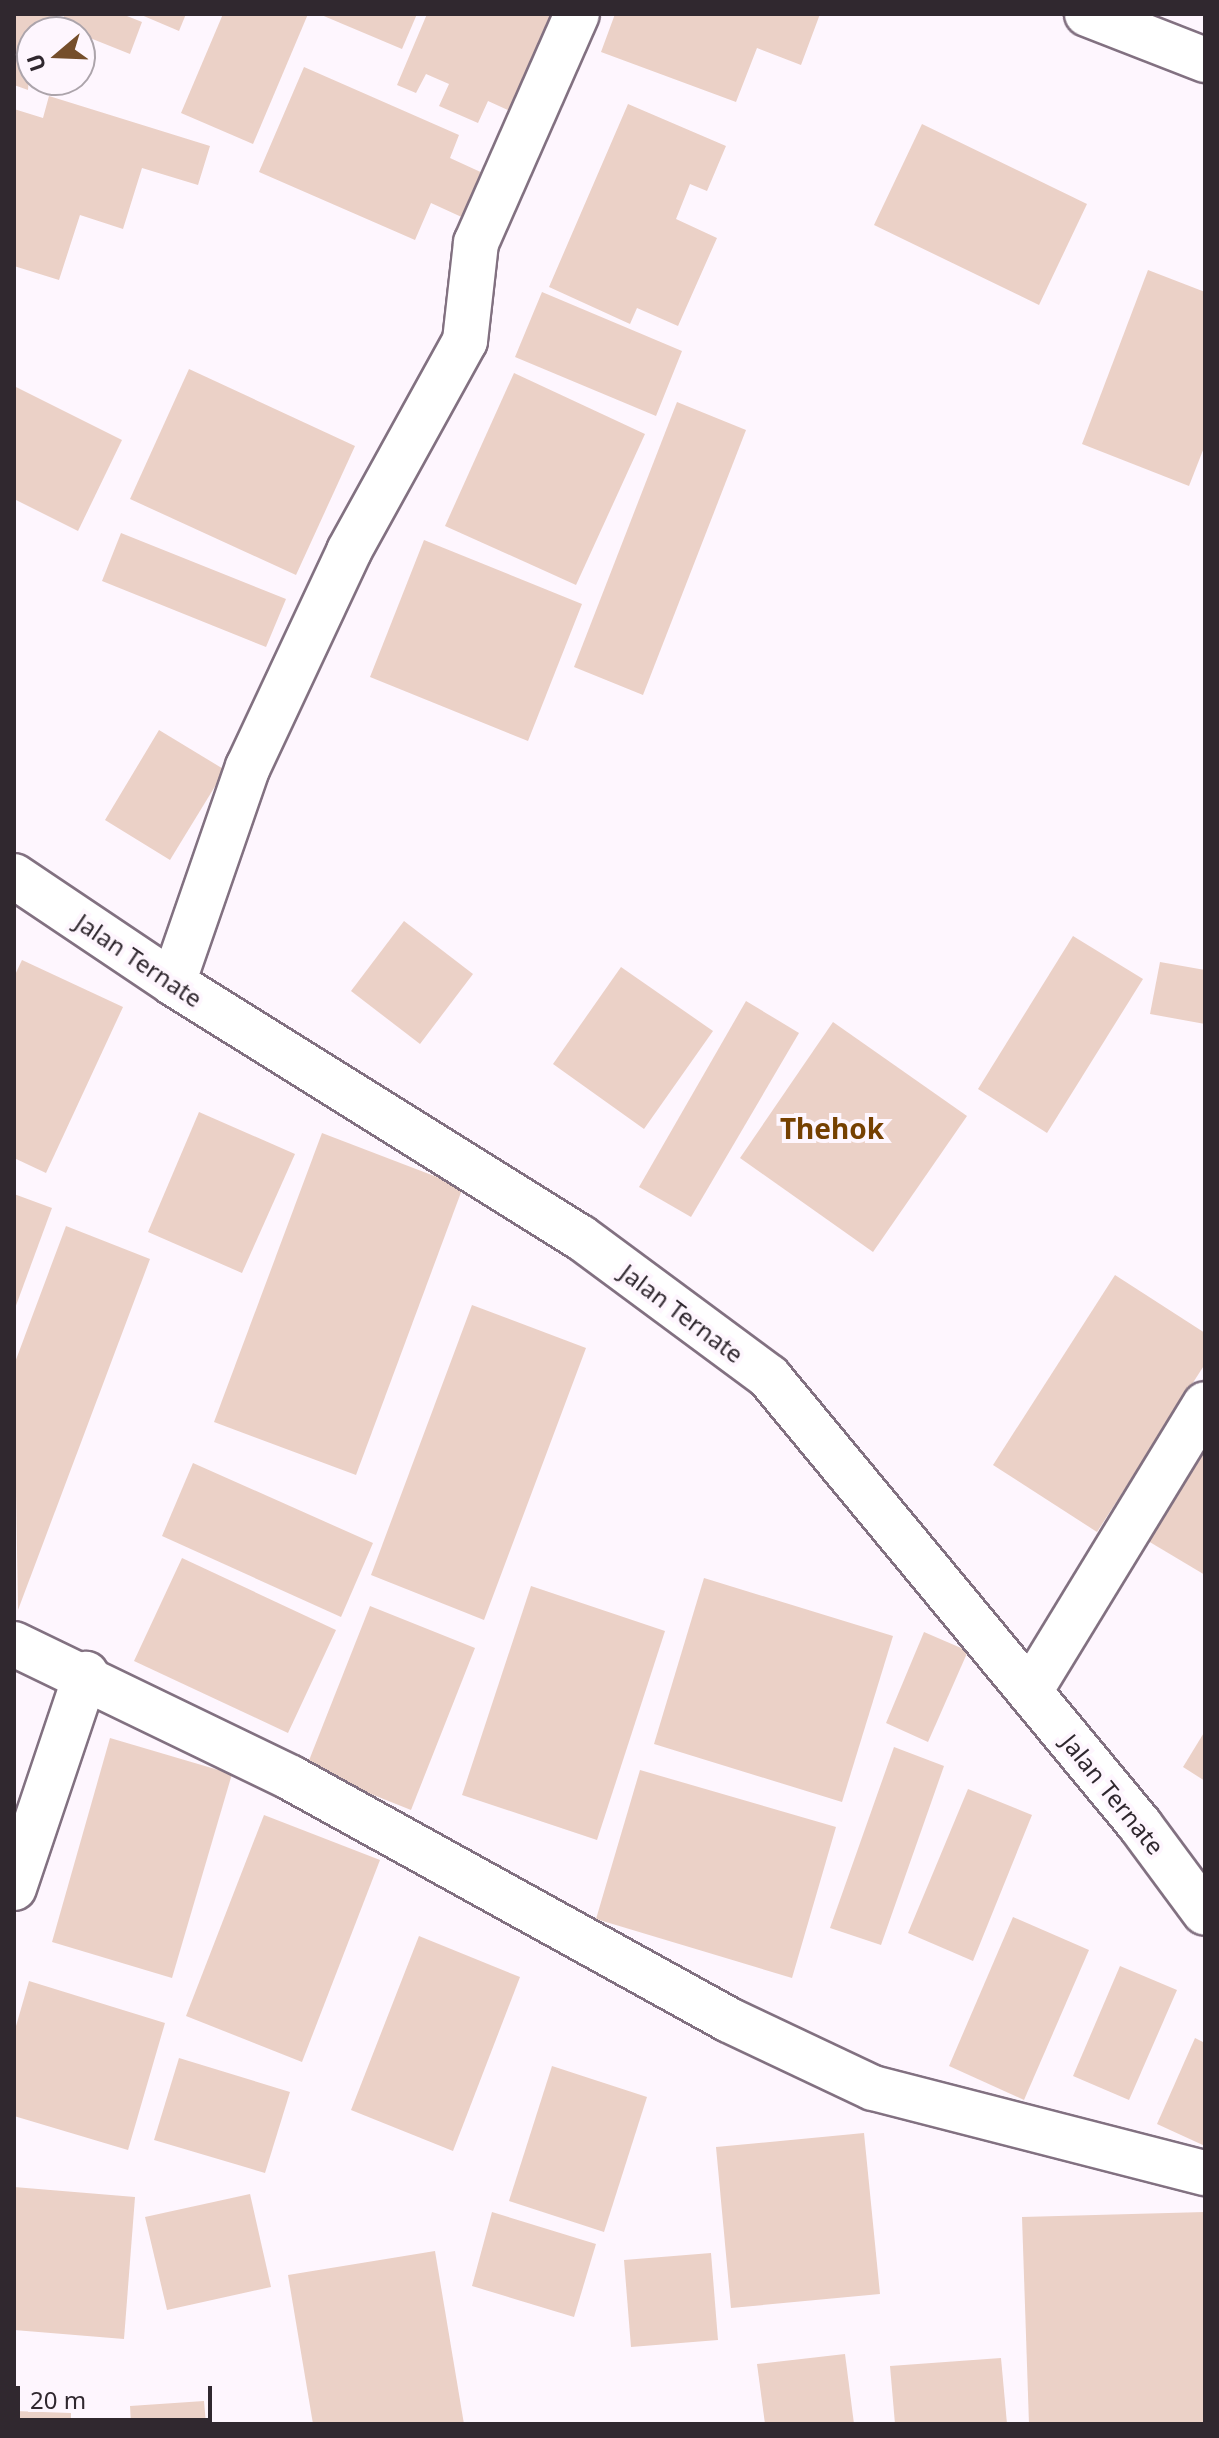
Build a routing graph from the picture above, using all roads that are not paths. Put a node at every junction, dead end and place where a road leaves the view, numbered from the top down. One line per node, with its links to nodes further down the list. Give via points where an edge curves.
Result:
1 (577, 14): 5 (street, via 476,243 465,341 349,551 248,767)
2 (1087, 14): 3 (street)
3 (1205, 60)
4 (14, 876): 5 (street, Jalan Ternate)
5 (173, 983): 9 (street, Jalan Ternate, via 580,1237 769,1377)
6 (1205, 1404): 9 (street)
7 (14, 1644): 8 (street)
8 (86, 1674): 10 (street); 12 (street, via 388,1830 729,2020 873,2088)
9 (1030, 1691): 11 (street, Jalan Ternate)
10 (14, 1888)
11 (1205, 1913)
12 (1205, 2173)

